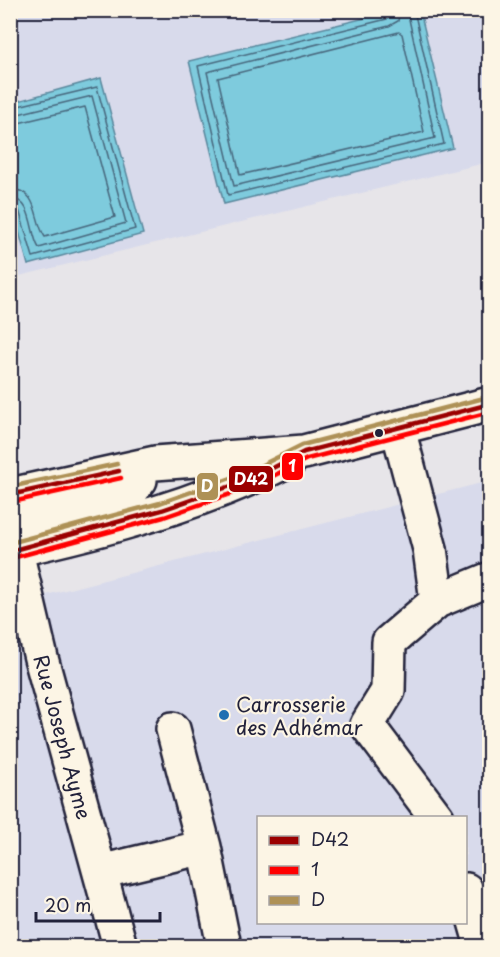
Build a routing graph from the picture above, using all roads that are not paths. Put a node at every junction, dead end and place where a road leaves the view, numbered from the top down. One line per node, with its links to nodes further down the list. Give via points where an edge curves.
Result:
1 (489, 404): 2 (street)
2 (398, 429): 3 (street); 8 (street, via 430,549)
3 (304, 452): 4 (street); 6 (street, via 251,479 162,510)
4 (155, 463): 5 (street); 6 (street, via 131,491)
5 (10, 495)
6 (12, 537): 12 (street, Rue Joseph Ayme)
7 (489, 579): 8 (street)
8 (437, 600): 10 (street, via 389,642 388,691 367,725)
9 (173, 729): 11 (street)
10 (435, 816)
11 (204, 847): 12 (street); 15 (street)
12 (100, 872): 14 (street, Rue Joseph Ayme)
13 (467, 897): 16 (street)
14 (120, 946)
15 (224, 946)
16 (482, 946)

